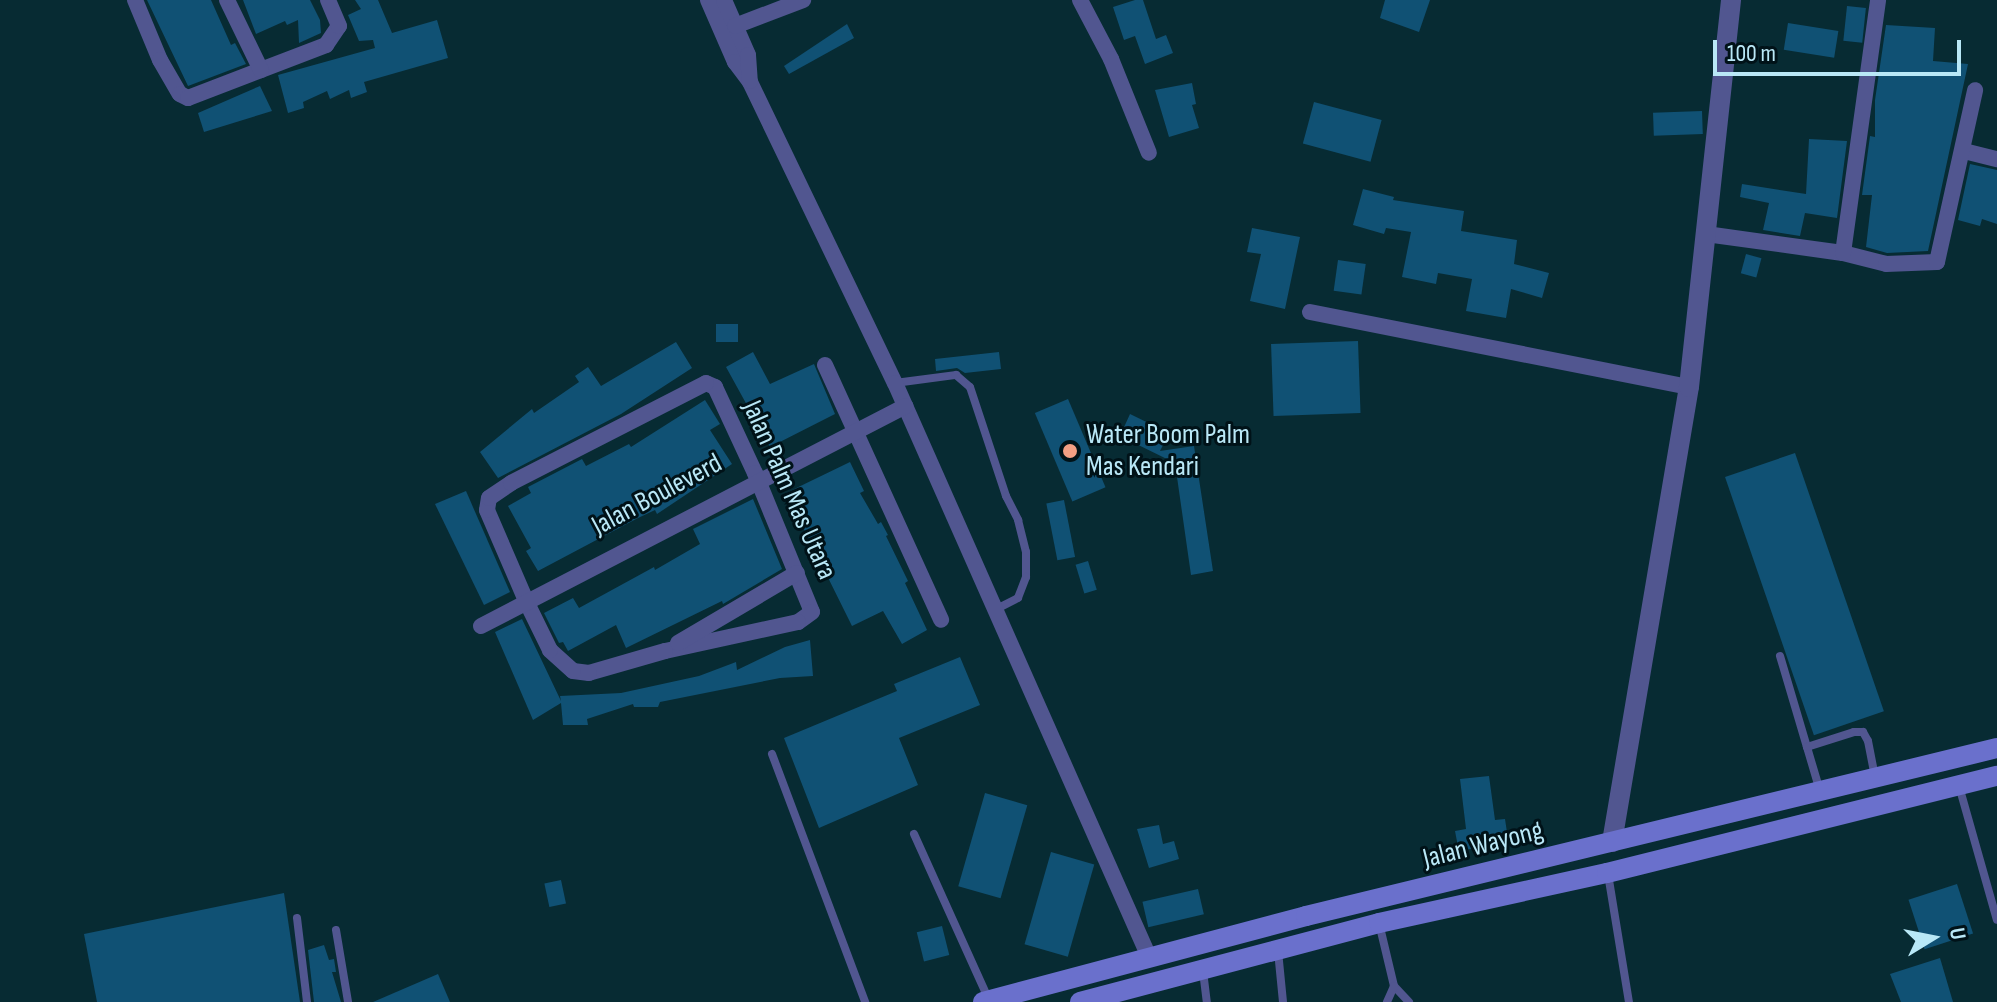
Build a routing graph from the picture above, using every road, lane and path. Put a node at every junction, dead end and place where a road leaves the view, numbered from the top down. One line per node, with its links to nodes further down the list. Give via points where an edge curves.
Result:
1 (135, 0): 11 (street, via 180,94 188,98)
2 (227, 0): 11 (street)
3 (328, 0): 11 (street, via 339,26 326,45)
4 (708, 0): 12 (street, via 735,62)
5 (724, 0): 10 (street)
6 (803, 0): 10 (street)
7 (1080, 0): 15 (street, via 1111,59)
8 (1731, 0): 17 (street)
9 (1878, 0): 18 (street)
10 (735, 26): 12 (street, via 748,55)
11 (261, 70)
12 (750, 82): 22 (street)
13 (1975, 90): 14 (street)
14 (1964, 151): 16 (street); 18 (street, via 1937,262 1886,264)
15 (1149, 153)
16 (1997, 159)
17 (1706, 234): 18 (street); 21 (street)
18 (1843, 253)
19 (1310, 312): 21 (street)
20 (825, 365): 23 (street)
21 (1689, 387): 40 (street)
22 (900, 395): 23 (street, Jalan Bouleverd); 27 (street); 27 (lane, via 956,375 970,387 1026,552 1026,577 1018,598)
23 (854, 428): 24 (street, Jalan Bouleverd); 28 (street)
24 (756, 477): 25 (street, Jalan Palm Mas Utara); 26 (street, Jalan Bouleverd); 26 (street, Jalan Palm Mas Utara, via 715,387 706,383 511,483 489,498 487,510)
25 (797, 573): 30 (street); 30 (street, Jalan Palm Mas Utara, via 811,604 805,619)
26 (525, 599): 29 (street, Jalan Bouleverd); 30 (street, Jalan Palm Mas Utara, via 550,650 573,671 589,673)
27 (995, 609): 47 (street)
28 (941, 620)
29 (481, 626)
30 (665, 651)
31 (1780, 656): 32 (lane)
32 (1807, 747): 36 (lane, via 1863,732); 38 (lane)
33 (1997, 748): 36 (main road, Jalan Wayong)
34 (772, 754): 53 (lane)
35 (1997, 776): 37 (main road, Jalan Wayong)
36 (1876, 778): 38 (main road, Jalan Wayong)
37 (1959, 785): 41 (main road, Jalan Wayong); 43 (lane)
38 (1820, 792): 40 (main road, Jalan Wayong)
39 (914, 834): 50 (lane)
40 (1612, 842): 47 (main road, Jalan Wayong)
41 (1607, 873): 44 (main road, Jalan Wayong); 59 (lane)
42 (297, 918): 51 (lane)
43 (1997, 920)
44 (1379, 923): 46 (main road, Jalan Wayong); 49 (lane)
45 (336, 930): 52 (lane)
46 (1278, 950): 48 (main road, Jalan Wayong); 56 (lane)
47 (1149, 957): 50 (main road, Jalan Wayong)
48 (1203, 970): 54 (main road, Jalan Wayong); 55 (lane)
49 (1394, 986): 57 (lane); 58 (lane)
50 (986, 1001)
51 (307, 1002)
52 (348, 1002)
53 (865, 1002)
54 (1080, 1002)
55 (1207, 1002)
56 (1283, 1002)
57 (1387, 1002)
58 (1409, 1002)
59 (1629, 1002)

